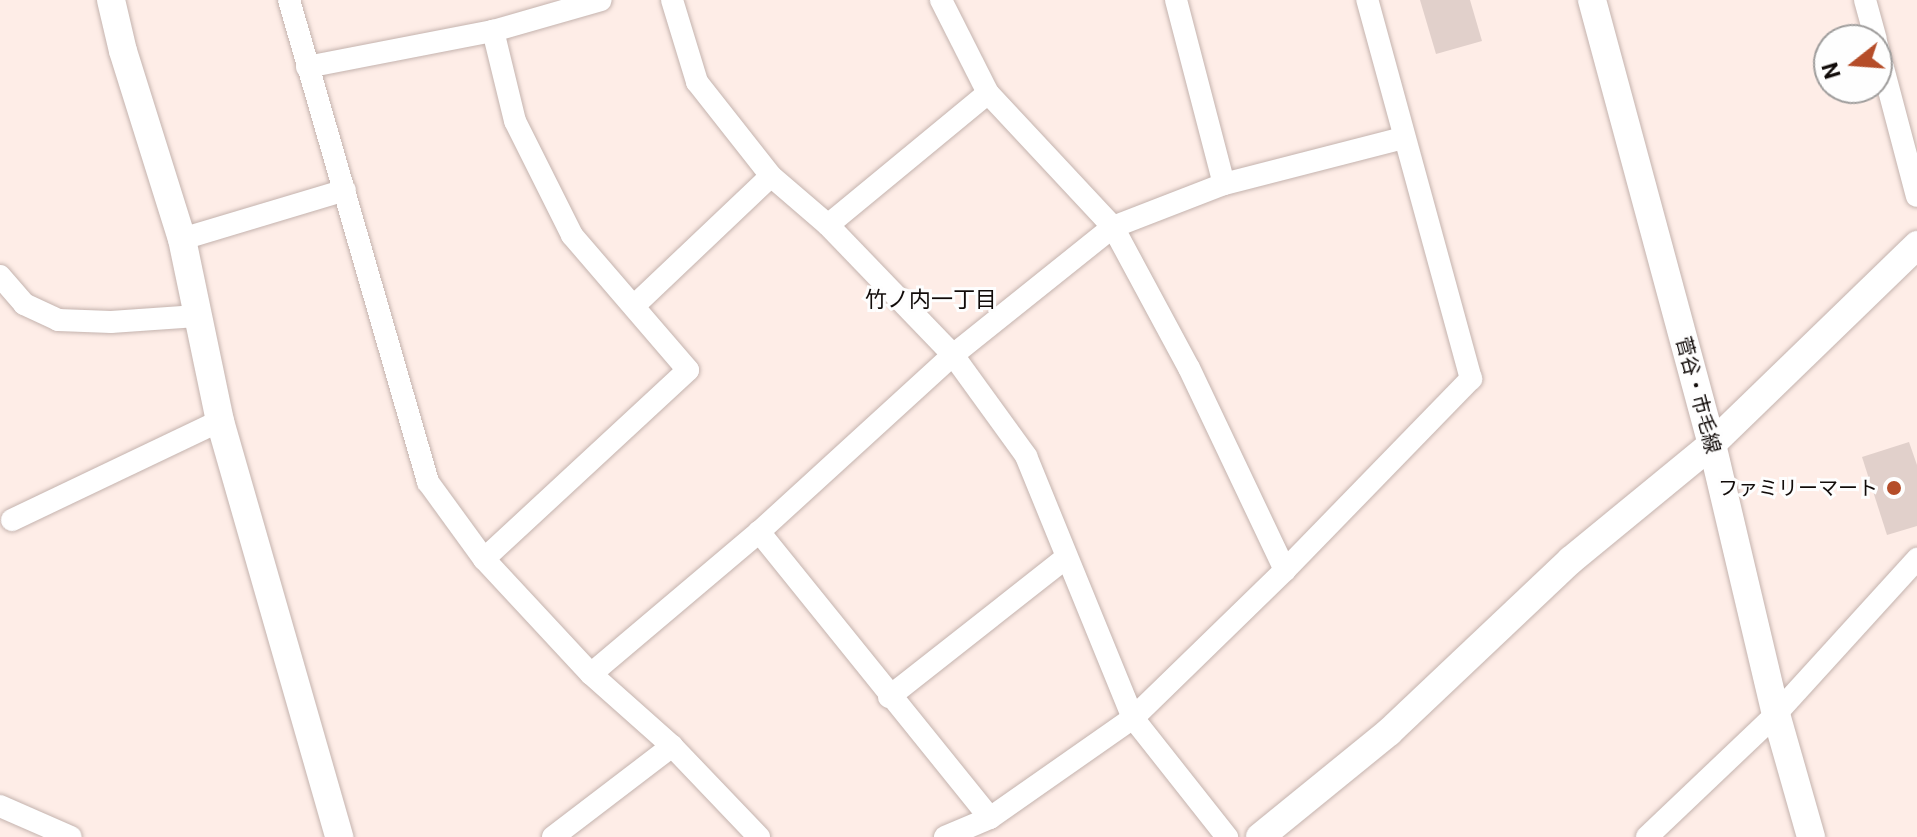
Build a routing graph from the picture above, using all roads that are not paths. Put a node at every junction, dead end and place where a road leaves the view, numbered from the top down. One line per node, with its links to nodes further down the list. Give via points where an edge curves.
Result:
1 (111, 0): 22 (street)
2 (289, 0): 12 (street)
3 (601, 0): 11 (street)
4 (672, 0): 16 (street, via 697,82)
5 (941, 0): 13 (street)
6 (1176, 0): 17 (street)
7 (1367, 0): 15 (street)
8 (1592, 0): 29 (street, 菅谷・市毛線)
9 (1865, 0): 10 (street)
10 (1871, 24)
11 (493, 31): 12 (street); 25 (street, via 515,121 572,235)
12 (307, 67): 18 (street)
13 (988, 93): 20 (street); 21 (street)
14 (1892, 104): 19 (street)
15 (1403, 138): 17 (street); 35 (street, via 1471,379)
16 (771, 176): 20 (street); 25 (street)
17 (1224, 184): 21 (street)
18 (345, 190): 22 (street); 33 (street, via 428,482)
19 (1917, 196)
20 (828, 225): 27 (street)
21 (1113, 227): 27 (street); 35 (street, via 1189,368)
22 (182, 239): 26 (street)
23 (1917, 245): 29 (street)
24 (1, 280): 26 (street, via 24,304 58,320)
25 (635, 305): 33 (street, via 688,370)
26 (197, 316): 28 (street)
27 (953, 355): 31 (street); 32 (street, via 1026,456)
28 (220, 421): 30 (street); 44 (street)
29 (1712, 444): 38 (street, 菅谷・市毛線); 49 (street, via 1571,560 1389,732)
30 (12, 520)
31 (759, 532): 36 (street); 37 (street)
32 (1067, 557): 37 (street); 39 (street)
33 (484, 559): 36 (street)
34 (1917, 559): 38 (street)
35 (1285, 570): 39 (street)
36 (591, 674): 40 (street)
37 (889, 697): 42 (street)
38 (1776, 714): 50 (street); 51 (street, 菅谷・市毛線)
39 (1133, 718): 42 (street); 48 (street)
40 (672, 746): 45 (street); 46 (street)
41 (0, 806): 43 (street)
42 (990, 818): 47 (street)
43 (71, 837)
44 (339, 837)
45 (553, 837)
46 (759, 837)
47 (945, 837)
48 (1227, 837)
49 (1260, 837)
50 (1647, 837)
51 (1811, 837)

